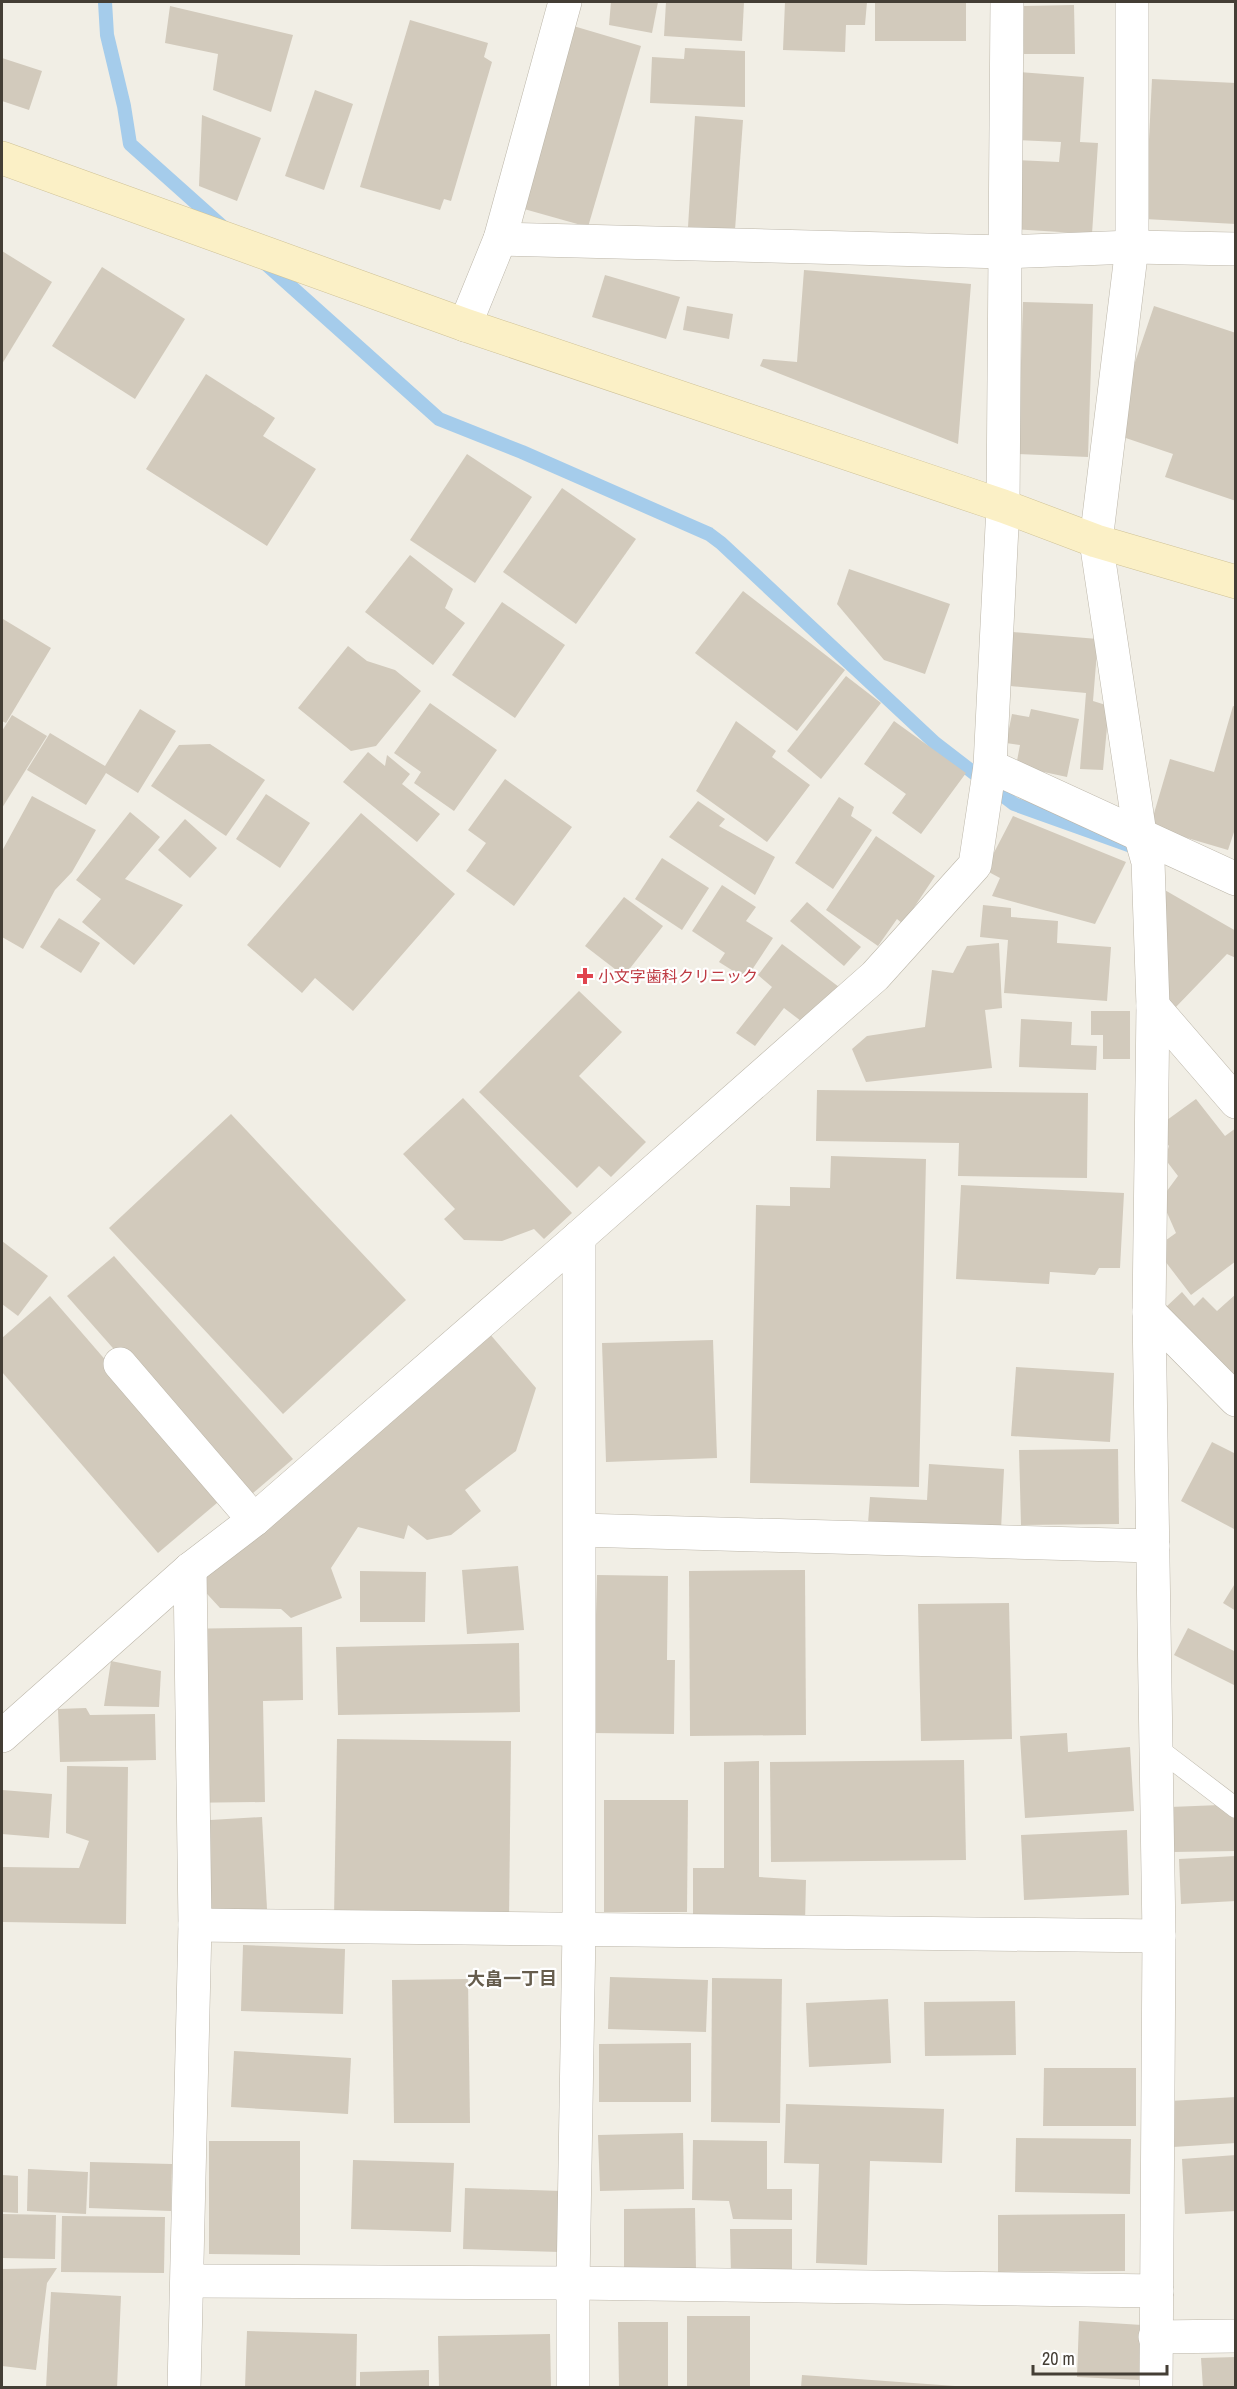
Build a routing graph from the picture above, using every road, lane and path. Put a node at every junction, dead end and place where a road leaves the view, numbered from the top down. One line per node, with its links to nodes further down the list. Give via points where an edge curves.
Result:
1 (565, 2): 5 (street)
2 (1006, 2): 8 (street)
3 (1132, 2): 6 (street)
4 (2, 158): 9 (street)
5 (500, 239): 8 (street); 9 (street)
6 (1132, 247): 7 (street); 8 (street); 11 (street)
7 (1236, 249)
8 (1005, 252): 10 (street)
9 (465, 325): 10 (street)
10 (1003, 506): 11 (street); 13 (street)
11 (1096, 541): 12 (street); 14 (street)
12 (1236, 582)
13 (990, 768): 14 (street); 18 (street, via 975,866 875,976)
14 (1144, 848): 15 (street); 16 (street)
15 (1236, 879)
16 (1153, 1006): 17 (street); 19 (street)
17 (1236, 1102)
18 (579, 1237): 22 (street); 23 (street)
19 (1149, 1312): 21 (street); 24 (street)
20 (120, 1364): 22 (street)
21 (1236, 1400)
22 (254, 1520): 25 (street)
23 (580, 1530): 24 (street); 30 (street)
24 (1153, 1546): 27 (street)
25 (190, 1569): 26 (street); 29 (street)
26 (2, 1737)
27 (1156, 1747): 28 (lane); 31 (street)
28 (1236, 1808)
29 (195, 1924): 30 (street); 32 (street)
30 (579, 1930): 31 (street); 33 (street)
31 (1159, 1936): 34 (street)
32 (188, 2281): 33 (street); 37 (street)
33 (573, 2283): 34 (street); 38 (street)
34 (1157, 2291): 36 (street)
35 (1236, 2336): 36 (street)
36 (1155, 2337): 39 (street)
37 (184, 2388)
38 (573, 2388)
39 (1156, 2388)

